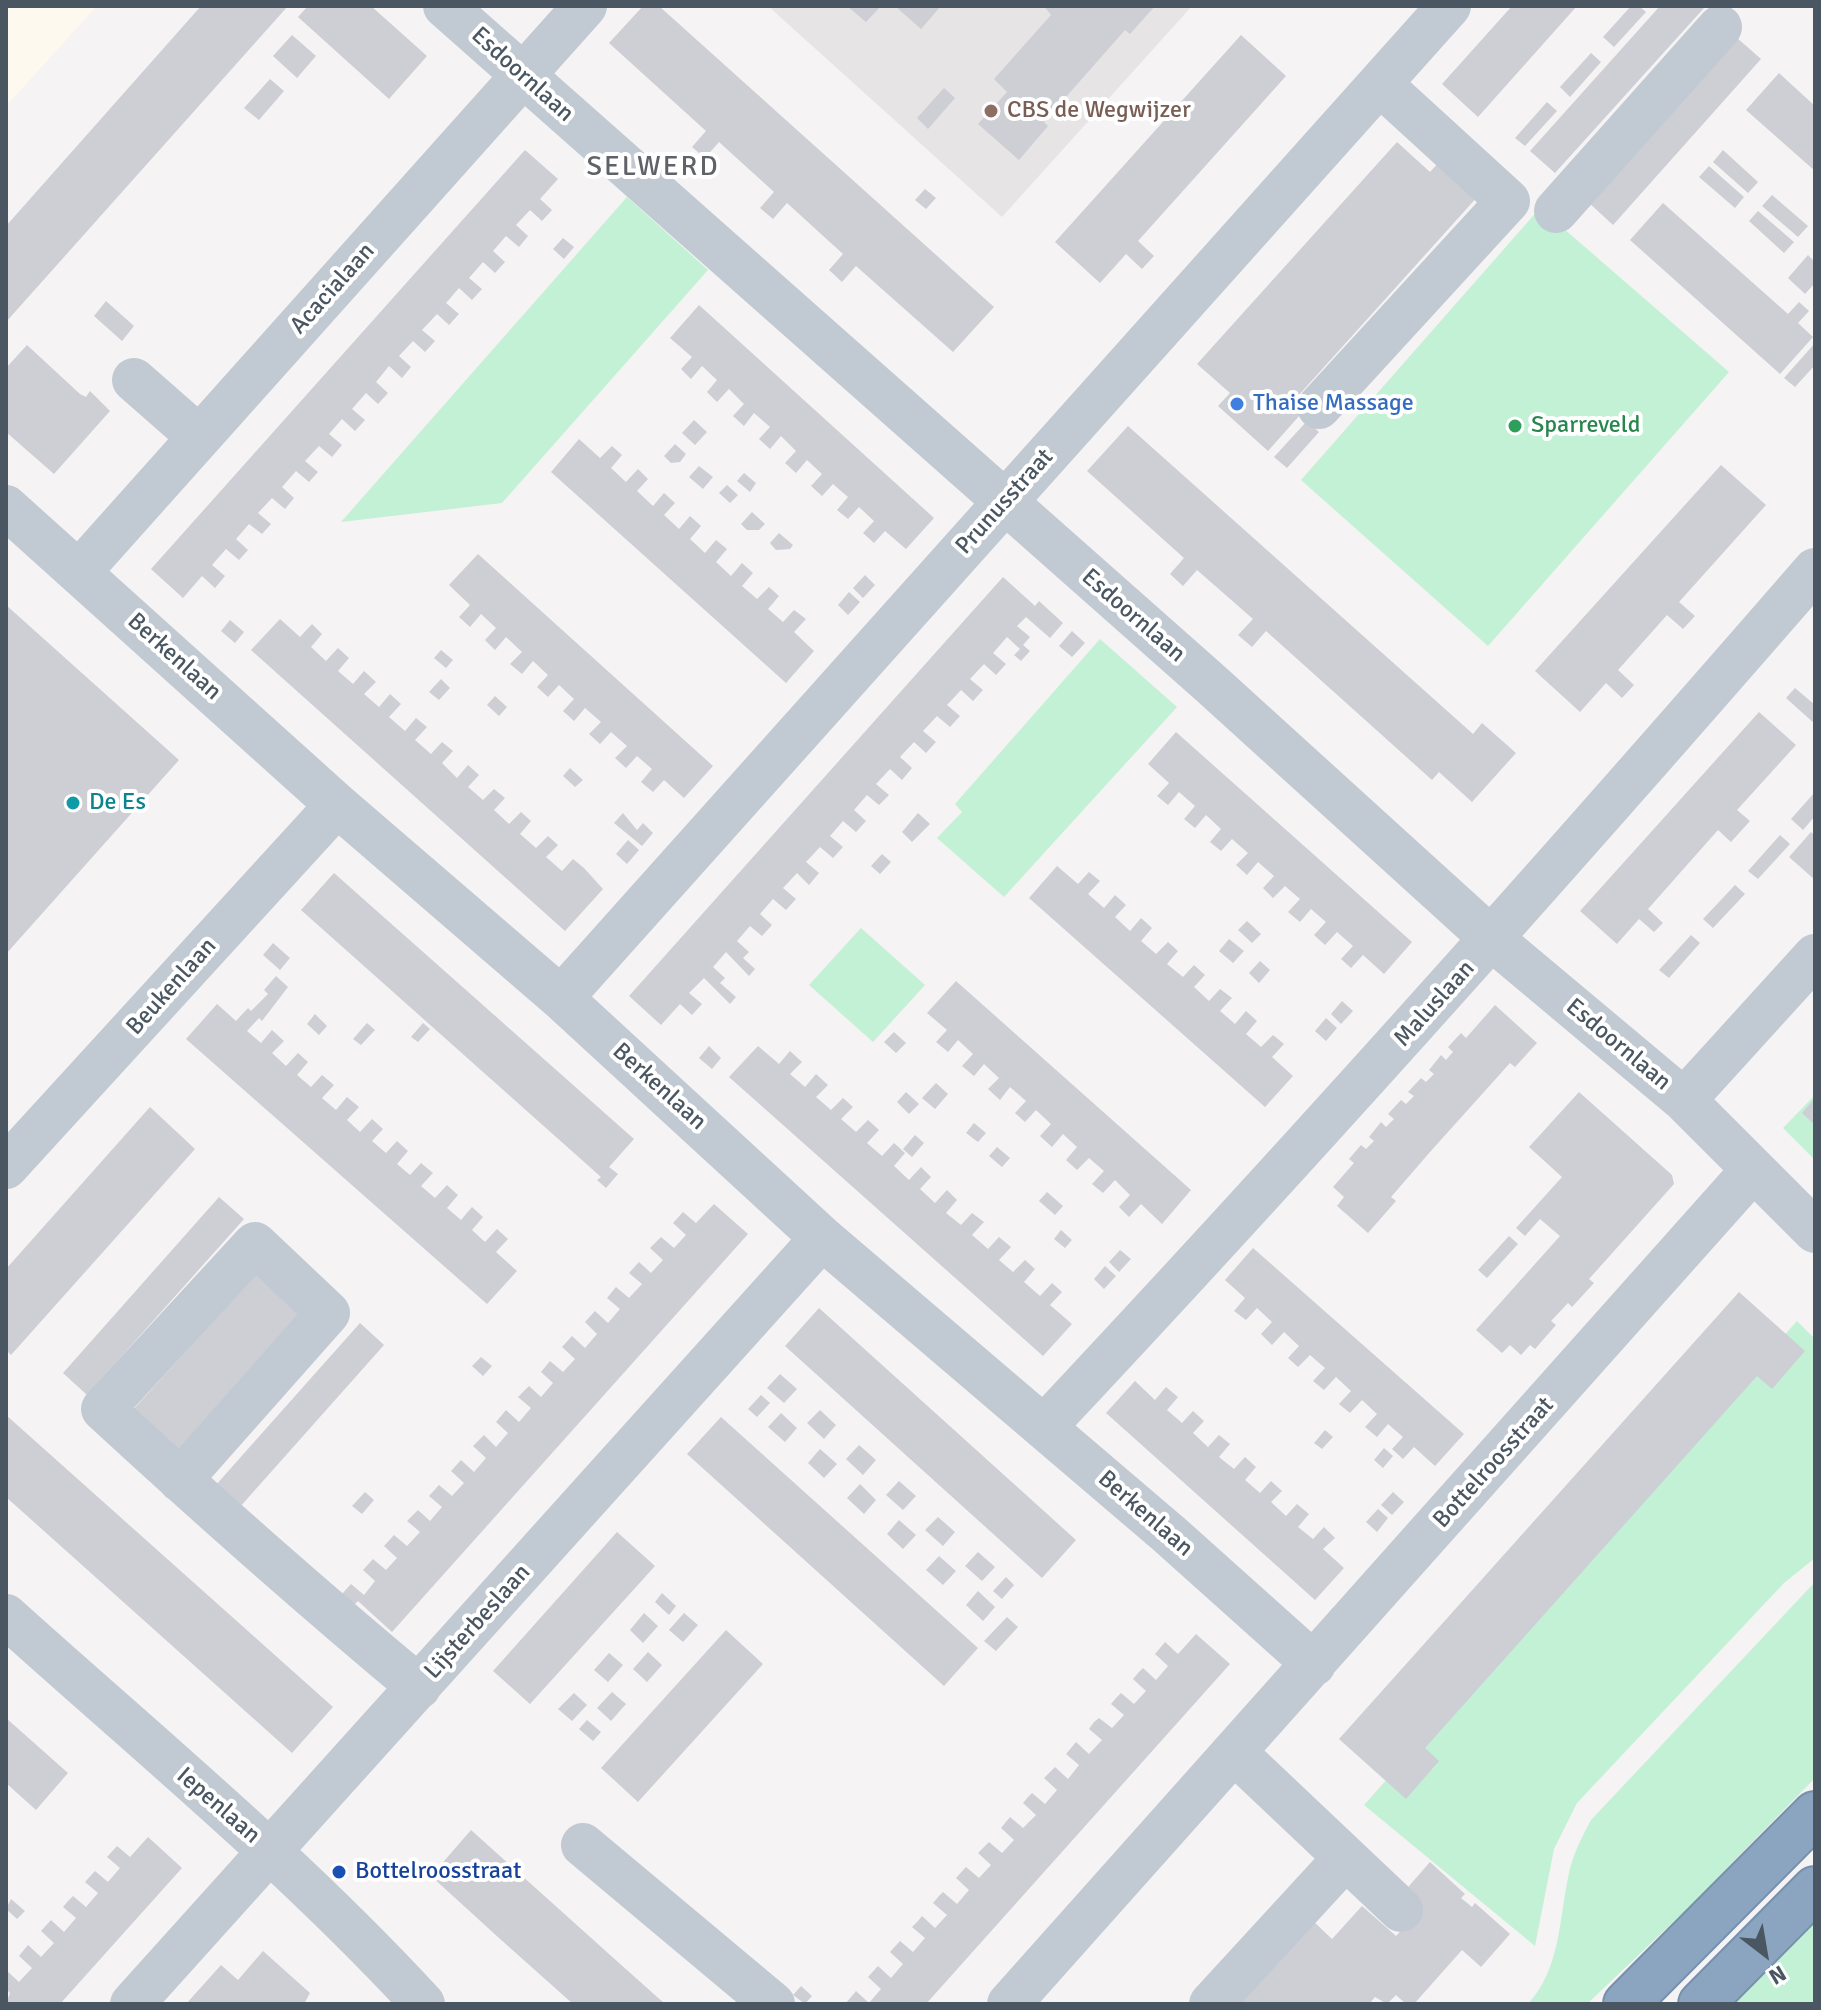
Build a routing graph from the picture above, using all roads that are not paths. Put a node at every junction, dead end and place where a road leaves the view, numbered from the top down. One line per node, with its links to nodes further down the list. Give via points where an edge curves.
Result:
1 (445, 6): 5 (street, Esdoornlaan)
2 (585, 6): 5 (street, Acacialaan)
3 (1449, 6): 6 (street, Prunusstraat)
4 (1720, 27): 7 (street)
5 (524, 77): 10 (street, Acacialaan); 11 (street, Esdoornlaan)
6 (1380, 84): 9 (street, via 1508,201); 11 (street, Prunusstraat)
7 (1556, 211)
8 (134, 380): 10 (street)
9 (1319, 407)
10 (199, 437): 14 (street, Acacialaan)
11 (1005, 503): 16 (street, Esdoornlaan); 18 (street, Prunusstraat)
12 (6, 507): 14 (street, Berkenlaan)
13 (1815, 570): 16 (street, Maluslaan)
14 (79, 572): 15 (street, Berkenlaan)
15 (337, 805): 18 (street, Berkenlaan); 20 (street, Beukenlaan)
16 (1493, 940): 19 (street, Esdoornlaan); 24 (street, Maluslaan)
17 (1815, 956): 19 (street)
18 (561, 998): 23 (street, Berkenlaan)
19 (1684, 1100): 21 (street, Esdoornlaan)
20 (6, 1167)
21 (1752, 1171): 22 (street, Esdoornlaan); 27 (street, Bottelroosstraat)
22 (1815, 1231)
23 (822, 1238): 24 (street, Berkenlaan); 28 (street, Lijsterbeslaan)
24 (1044, 1427): 27 (street, Berkenlaan)
25 (180, 1480): 25 (street, via 328,1313 255,1244 103,1409); 28 (street)
26 (6, 1616): 32 (street, Iepenlaan)
27 (1314, 1664): 29 (street, Bottelroosstraat)
28 (419, 1687): 32 (street, Lijsterbeslaan)
29 (1234, 1752): 33 (street); 39 (street, Bottelroosstraat)
30 (1815, 1814): 41 (highway)
31 (583, 1845): 38 (street)
32 (271, 1852): 36 (street, Lijsterbeslaan); 37 (street, Iepenlaan, via 363,1938)
33 (1339, 1852): 35 (street); 40 (street, via 1336,1868)
34 (1815, 1889): 42 (highway)
35 (1401, 1910)
36 (132, 2004)
37 (423, 2004)
38 (773, 2004)
39 (1009, 2004)
40 (1211, 2004)
41 (1626, 2004)
42 (1701, 2004)

